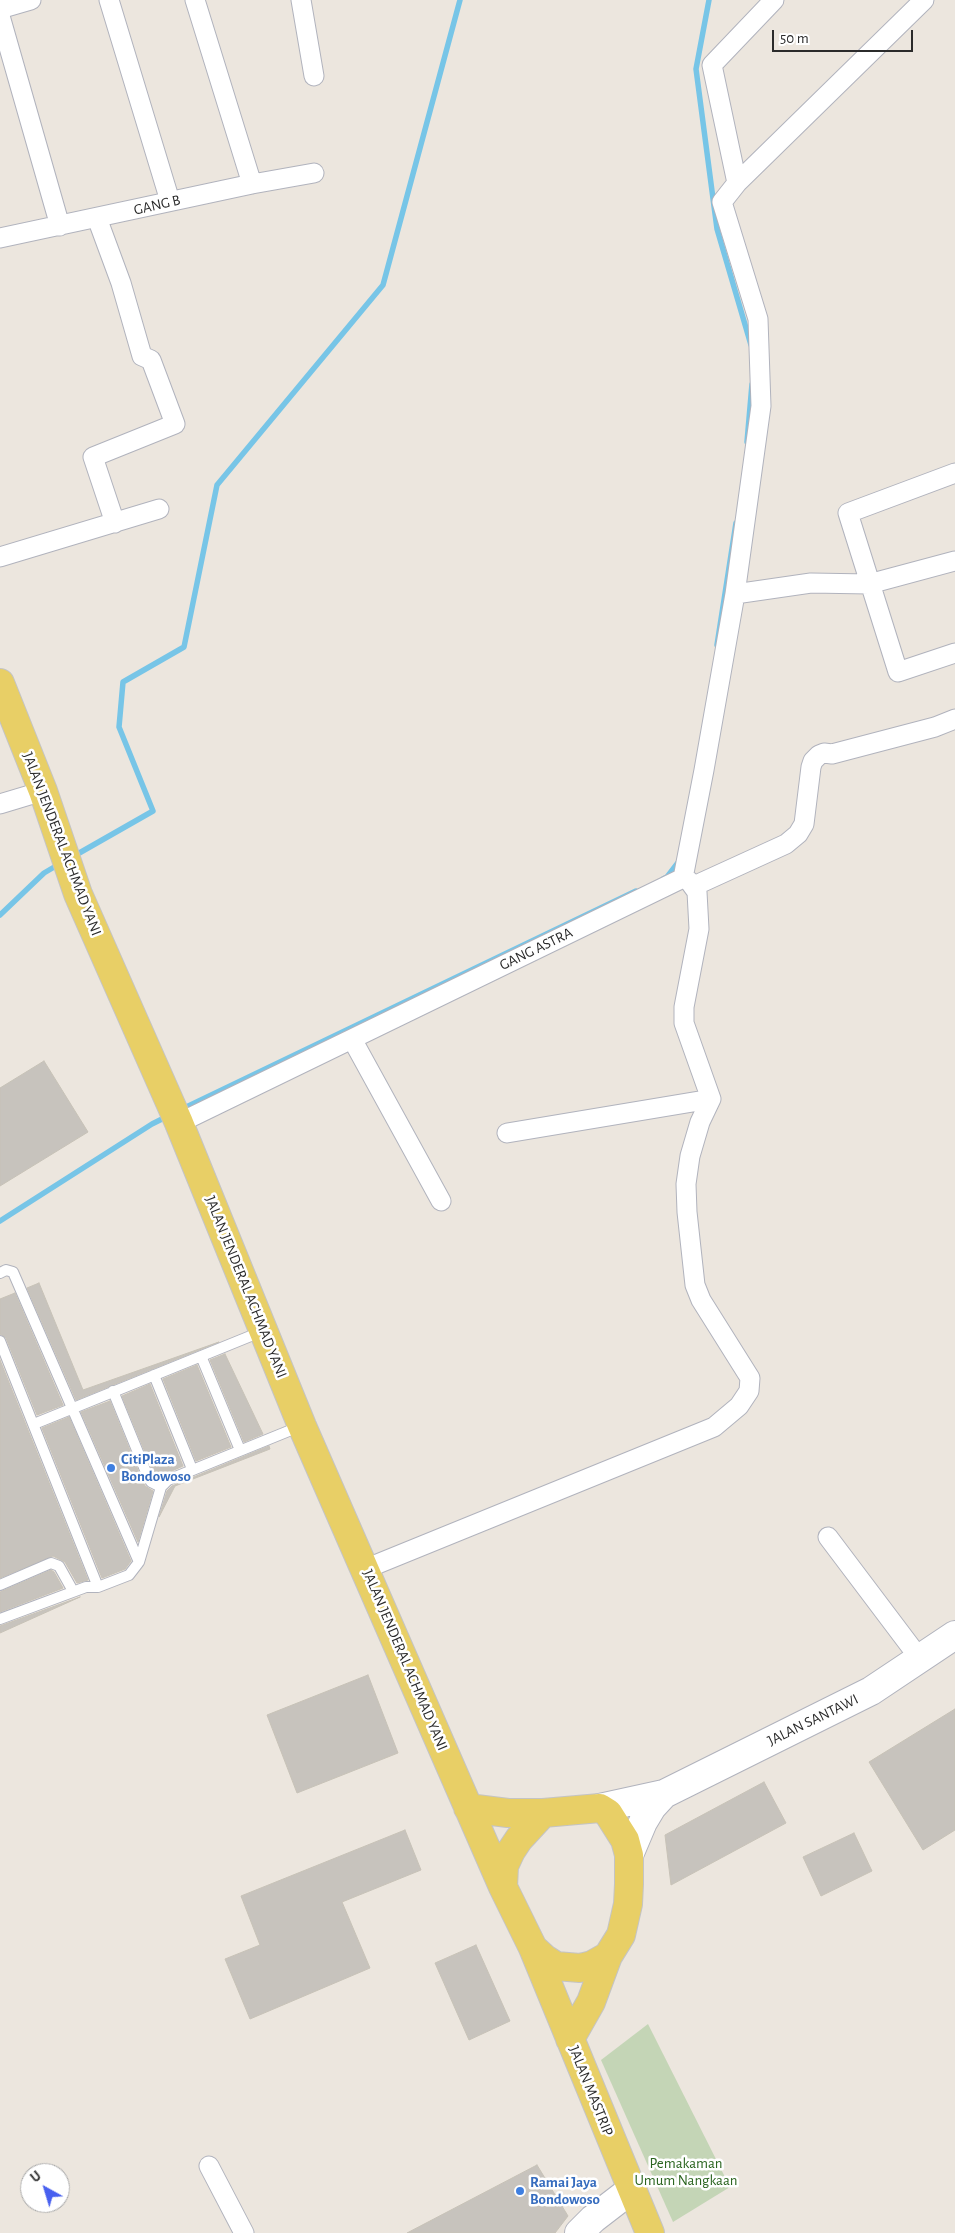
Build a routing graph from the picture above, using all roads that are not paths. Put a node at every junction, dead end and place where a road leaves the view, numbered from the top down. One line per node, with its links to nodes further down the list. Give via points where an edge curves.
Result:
1 (32, 0): 7 (street)
2 (109, 0): 13 (street)
3 (195, 0): 12 (street)
4 (301, 0): 9 (street)
5 (774, 0): 11 (street, via 712,65)
6 (924, 0): 11 (street)
7 (0, 9)
8 (0, 16): 15 (street)
9 (314, 76)
10 (314, 173): 12 (street, GANG B)
11 (737, 183): 23 (street, via 722,202 758,319 761,406)
12 (252, 184): 13 (street, GANG B)
13 (170, 201): 14 (street, GANG B)
14 (98, 218): 15 (street, GANG B); 19 (street, via 142,356 151,360 175,424 93,457)
15 (60, 226): 16 (street, GANG B)
16 (0, 238)
17 (955, 473): 22 (street, via 848,513)
18 (159, 509): 19 (street)
19 (114, 523): 20 (street)
20 (0, 556)
21 (955, 561): 22 (street)
22 (869, 584): 23 (street, via 811,583); 24 (street, via 898,672)
23 (735, 594): 29 (street)
24 (955, 653)
25 (0, 683): 27 (main road, JALAN JENDERAL ACHMAD YANI)
26 (955, 719): 29 (street, GANG ASTRA, via 819,756 811,767 804,824 798,834 786,844)
27 (42, 792): 28 (street); 32 (main road, JALAN JENDERAL ACHMAD YANI, via 78,894)
28 (0, 804)
29 (688, 882): 30 (street, GANG ASTRA); 31 (street, via 697,892 699,929 684,1006 684,1023)
30 (352, 1039): 32 (street, GANG ASTRA); 34 (street)
31 (711, 1099): 33 (street); 49 (street, via 690,1156 687,1212 696,1285 701,1300 750,1378 749,1391 739,1406 714,1426)
32 (173, 1112): 36 (main road, JALAN JENDERAL ACHMAD YANI)
33 (507, 1132)
34 (441, 1201)
35 (0, 1273): 41 (lane, via 6,1270 13,1272)
36 (264, 1331): 38 (lane); 43 (main road, JALAN JENDERAL ACHMAD YANI)
37 (0, 1341): 42 (lane)
38 (201, 1356): 39 (lane); 44 (lane)
39 (154, 1375): 40 (lane); 45 (lane)
40 (113, 1391): 41 (lane); 46 (lane, via 148,1476 151,1482)
41 (71, 1408): 42 (lane); 48 (lane)
42 (34, 1424): 51 (lane)
43 (302, 1426): 44 (lane); 49 (main road, JALAN JENDERAL ACHMAD YANI)
44 (240, 1450): 45 (lane)
45 (192, 1469): 46 (lane, via 168,1480)
46 (161, 1487): 48 (lane)
47 (828, 1537): 55 (street)
48 (138, 1562): 51 (lane, via 129,1575)
49 (365, 1569): 57 (main road, JALAN JENDERAL ACHMAD YANI)
50 (0, 1585): 52 (lane, via 54,1564 59,1566)
51 (98, 1587): 52 (lane)
52 (73, 1591): 53 (lane)
53 (0, 1619)
54 (955, 1635): 55 (main road, JALAN SANTAWI)
55 (920, 1659): 56 (main road, JALAN SANTAWI, via 871,1691)
56 (664, 1794): 58 (main road, JALAN SANTAWI); 60 (main road, JALAN SANTAWI, via 642,1822)
57 (468, 1808): 59 (main road); 61 (main road, JALAN JENDERAL ACHMAD YANI)
58 (600, 1808): 59 (main road); 60 (main road, via 608,1813 618,1828)
59 (544, 1813): 61 (main road, via 518,1839 511,1851 504,1866)
60 (629, 1854): 63 (main road, via 628,1904 621,1935)
61 (503, 1887): 62 (main road)
62 (533, 1948): 63 (main road, via 556,1966 567,1968 592,1965); 64 (main road, JALAN MASTRIP)
63 (608, 1956): 64 (main road, via 592,2002)
64 (570, 2039): 66 (main road, JALAN MASTRIP)
65 (209, 2166): 67 (street)
66 (632, 2190): 68 (main road); 69 (main road, JALAN MASTRIP)
67 (244, 2233)
68 (579, 2233)
69 (650, 2233)

